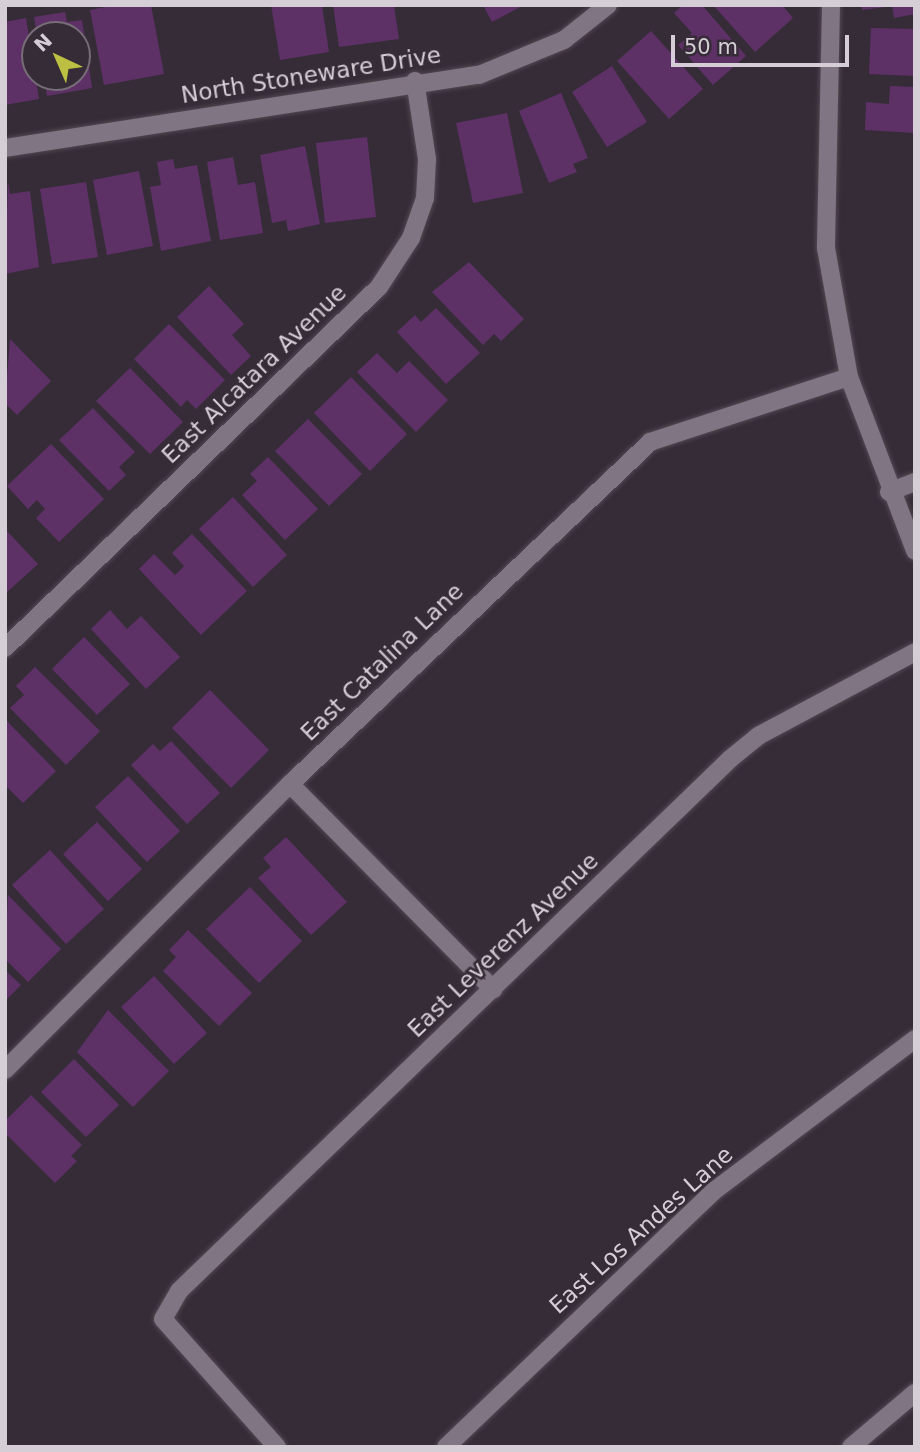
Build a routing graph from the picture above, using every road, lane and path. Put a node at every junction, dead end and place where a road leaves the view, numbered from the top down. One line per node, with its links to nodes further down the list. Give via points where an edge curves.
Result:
1 (608, 5): 3 (street, North Stoneware Drive, via 564,40 479,75)
2 (831, 5): 5 (street, via 826,248)
3 (415, 81): 4 (street, North Stoneware Drive); 10 (street, East Alcatara Avenue, via 427,159 425,198 411,238 379,287)
4 (5, 148)
5 (849, 377): 7 (street); 12 (street, East Catalina Lane, via 650,442)
6 (915, 482): 7 (street)
7 (889, 492): 8 (street)
8 (908, 521): 9 (street)
9 (915, 551)
10 (5, 648)
11 (915, 652): 13 (street, East Leverenz Avenue, via 758,736)
12 (290, 784): 13 (street); 15 (street, East Catalina Lane)
13 (493, 989): 17 (street, East Leverenz Avenue, via 179,1291 163,1319)
14 (915, 1039): 18 (street, East Los Andes Lane, via 714,1191)
15 (5, 1070)
16 (915, 1393): 19 (street)
17 (277, 1447)
18 (446, 1447)
19 (850, 1447)

